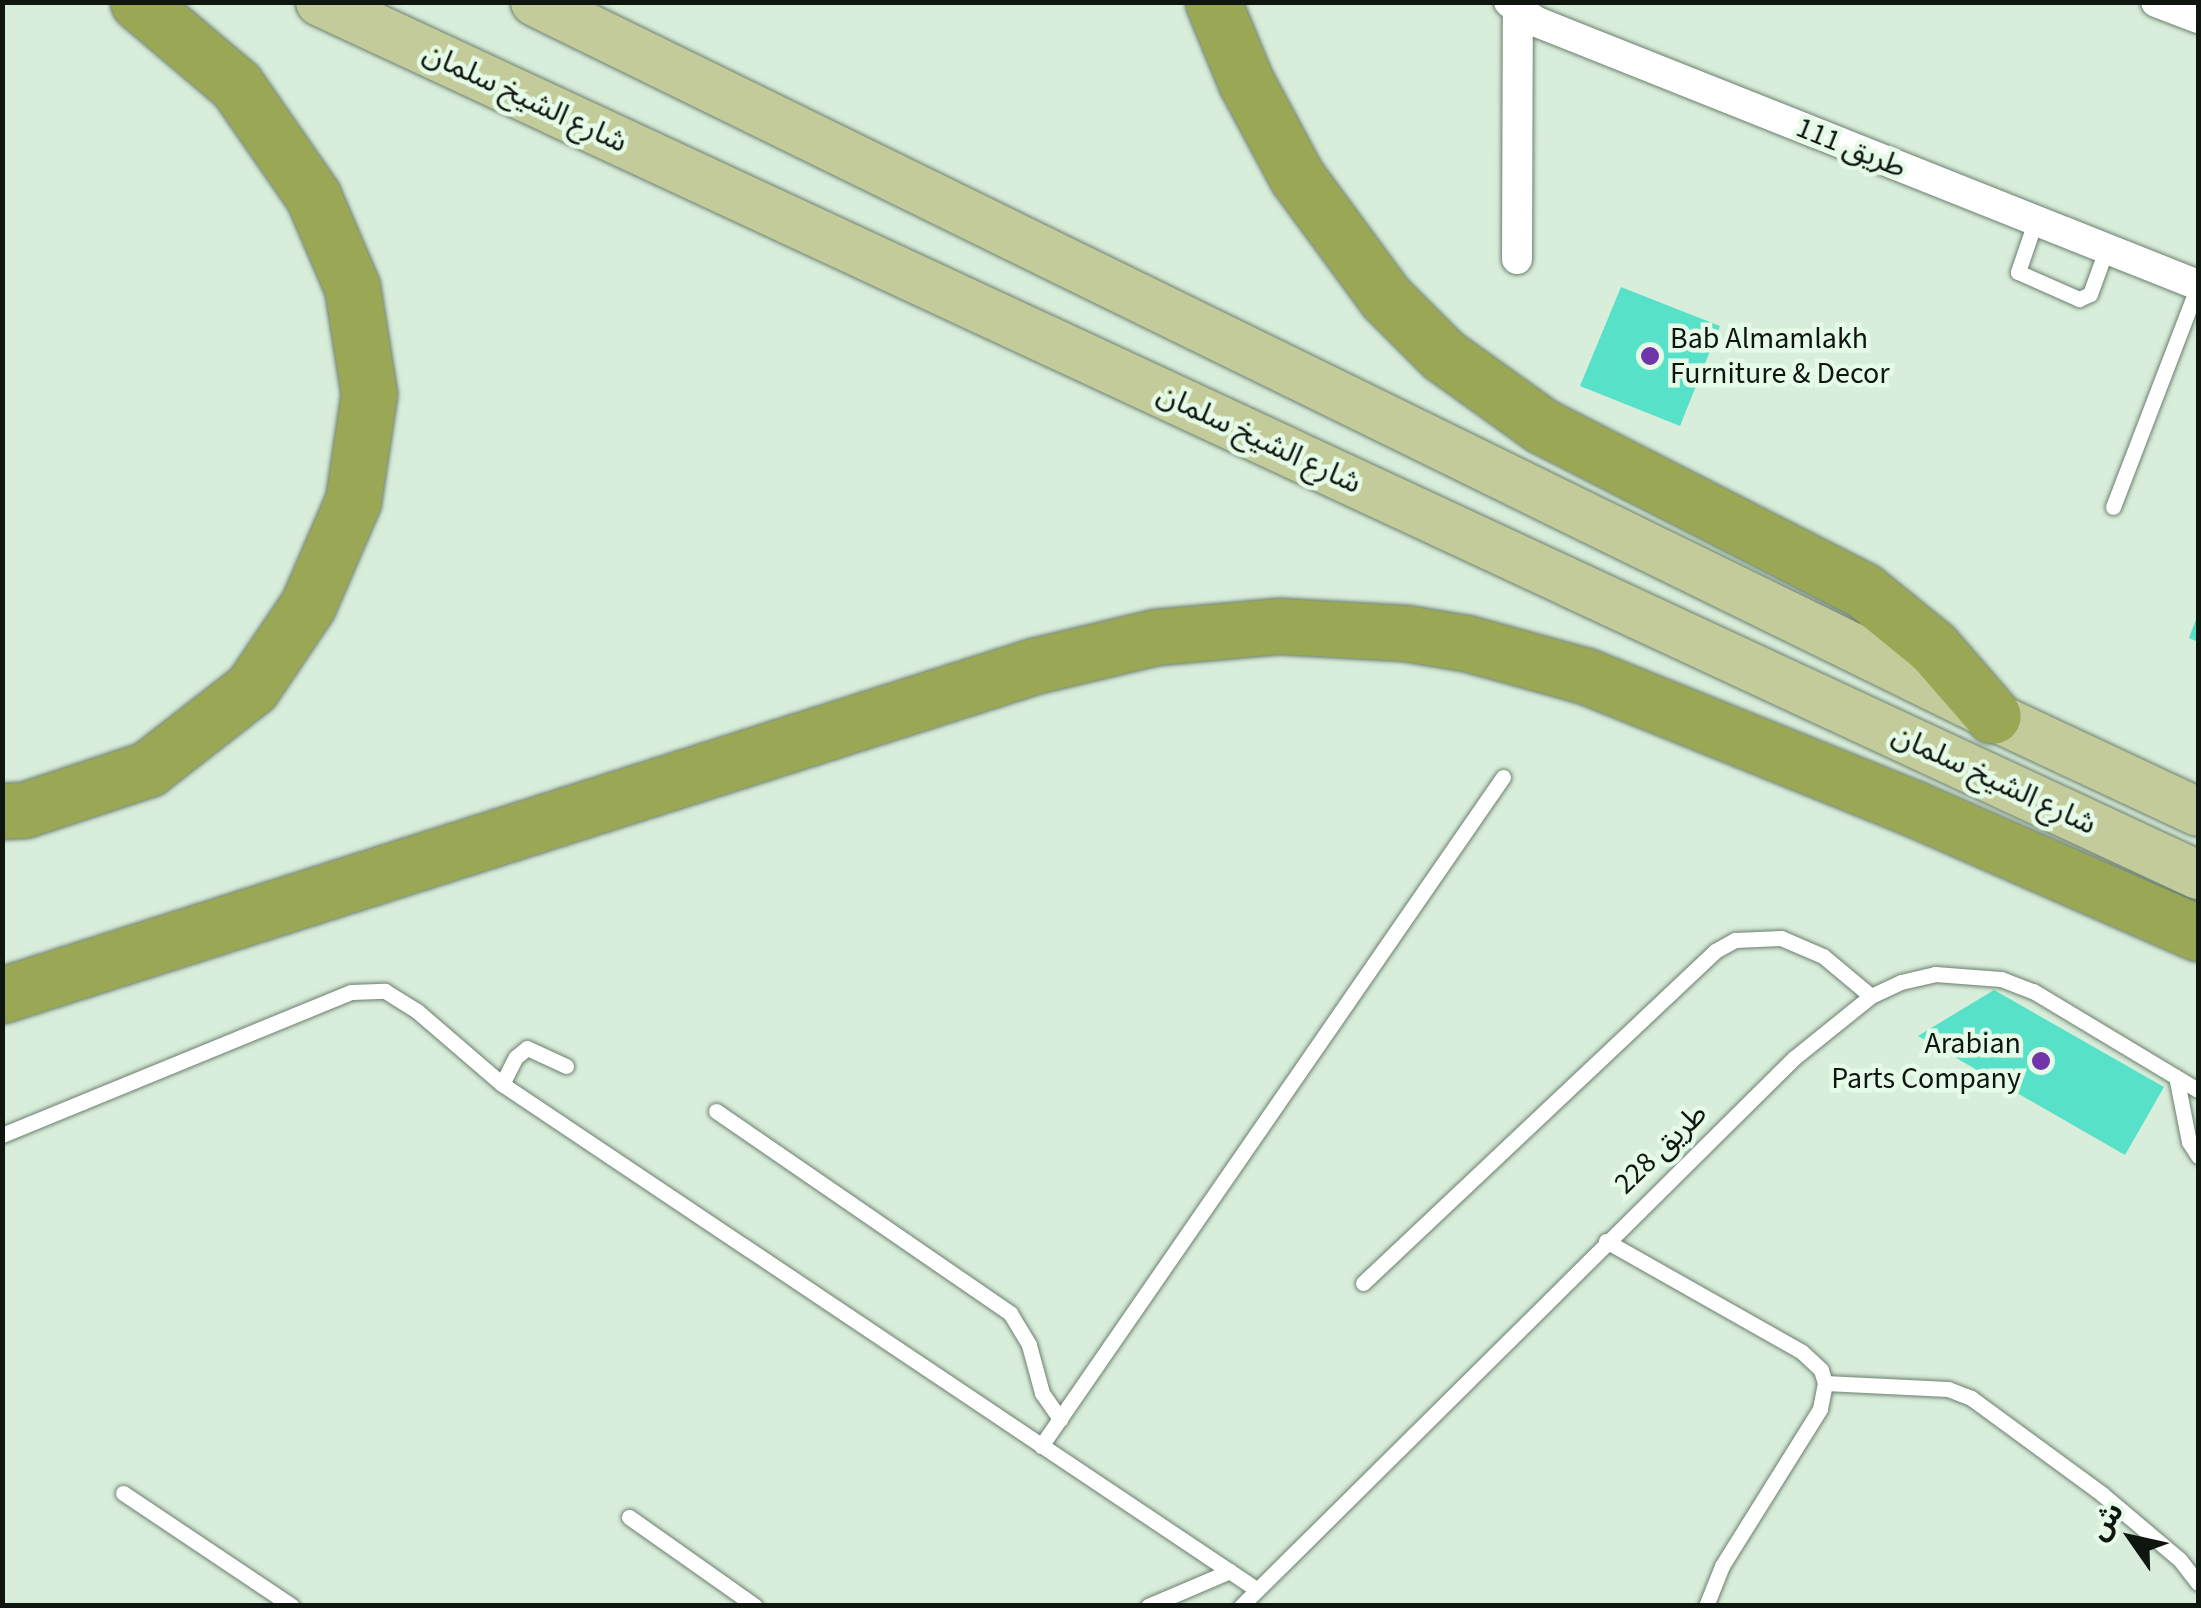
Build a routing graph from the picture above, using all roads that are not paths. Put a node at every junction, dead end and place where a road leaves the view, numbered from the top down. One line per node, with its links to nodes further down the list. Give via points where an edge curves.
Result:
1 (138, 2): 15 (highway, via 236,85 313,196 352,287 370,394 353,501 308,605 252,688 148,769 24,810)
2 (320, 2): 17 (main road, شارع الشيخ سلمان)
3 (535, 2): 13 (main road, شارع الشيخ سلمان)
4 (1214, 2): 13 (highway, via 1246,82 1297,177 1385,298 1443,355 1542,426 1863,590 1934,647)
5 (2156, 2): 7 (street)
6 (1514, 8): 8 (street, طريق 111); 10 (street)
7 (2198, 18)
8 (2035, 222): 9 (street, طريق 111); 9 (lane, via 2018,272 2079,299 2090,294)
9 (2106, 250): 11 (street, طريق 111)
10 (1517, 259)
11 (2198, 285): 12 (lane)
12 (2112, 507)
13 (1993, 716): 16 (main road, شارع الشيخ سلمان)
14 (1503, 777): 31 (lane)
15 (2, 811)
16 (2198, 812)
17 (2198, 875)
18 (2198, 932): 19 (highway, via 1586,676 1436,638 1280,626 1156,637 1034,666)
19 (2, 995)
20 (1872, 996): 22 (lane, طريق 228, via 1934,974 2001,979 2033,991); 28 (lane, طريق 228, via 1794,1058); 29 (lane, via 1823,956 1781,938 1735,940 1715,951)
21 (566, 1066): 23 (lane, via 527,1048)
22 (2177, 1080): 24 (lane, طريق 228); 27 (lane)
23 (502, 1084): 26 (lane, via 418,1011 386,992 351,992); 32 (lane)
24 (2198, 1090)
25 (716, 1110): 31 (lane, via 1010,1313 1029,1345 1042,1394)
26 (2, 1135)
27 (2198, 1156)
28 (1606, 1241): 30 (lane, via 1802,1352); 37 (lane, طريق 228)
29 (1364, 1283)
30 (1825, 1383): 36 (lane, via 1948,1388 1971,1398 2102,1494); 42 (lane, via 1820,1409 1722,1566)
31 (1060, 1419): 32 (lane)
32 (1042, 1446): 35 (lane)
33 (123, 1494): 38 (lane)
34 (628, 1517): 39 (lane)
35 (1230, 1572): 37 (lane); 40 (lane)
36 (2198, 1583)
37 (1256, 1589): 41 (lane, طريق 228)
38 (292, 1606)
39 (755, 1606)
40 (1148, 1606)
41 (1240, 1606)
42 (1706, 1606)

